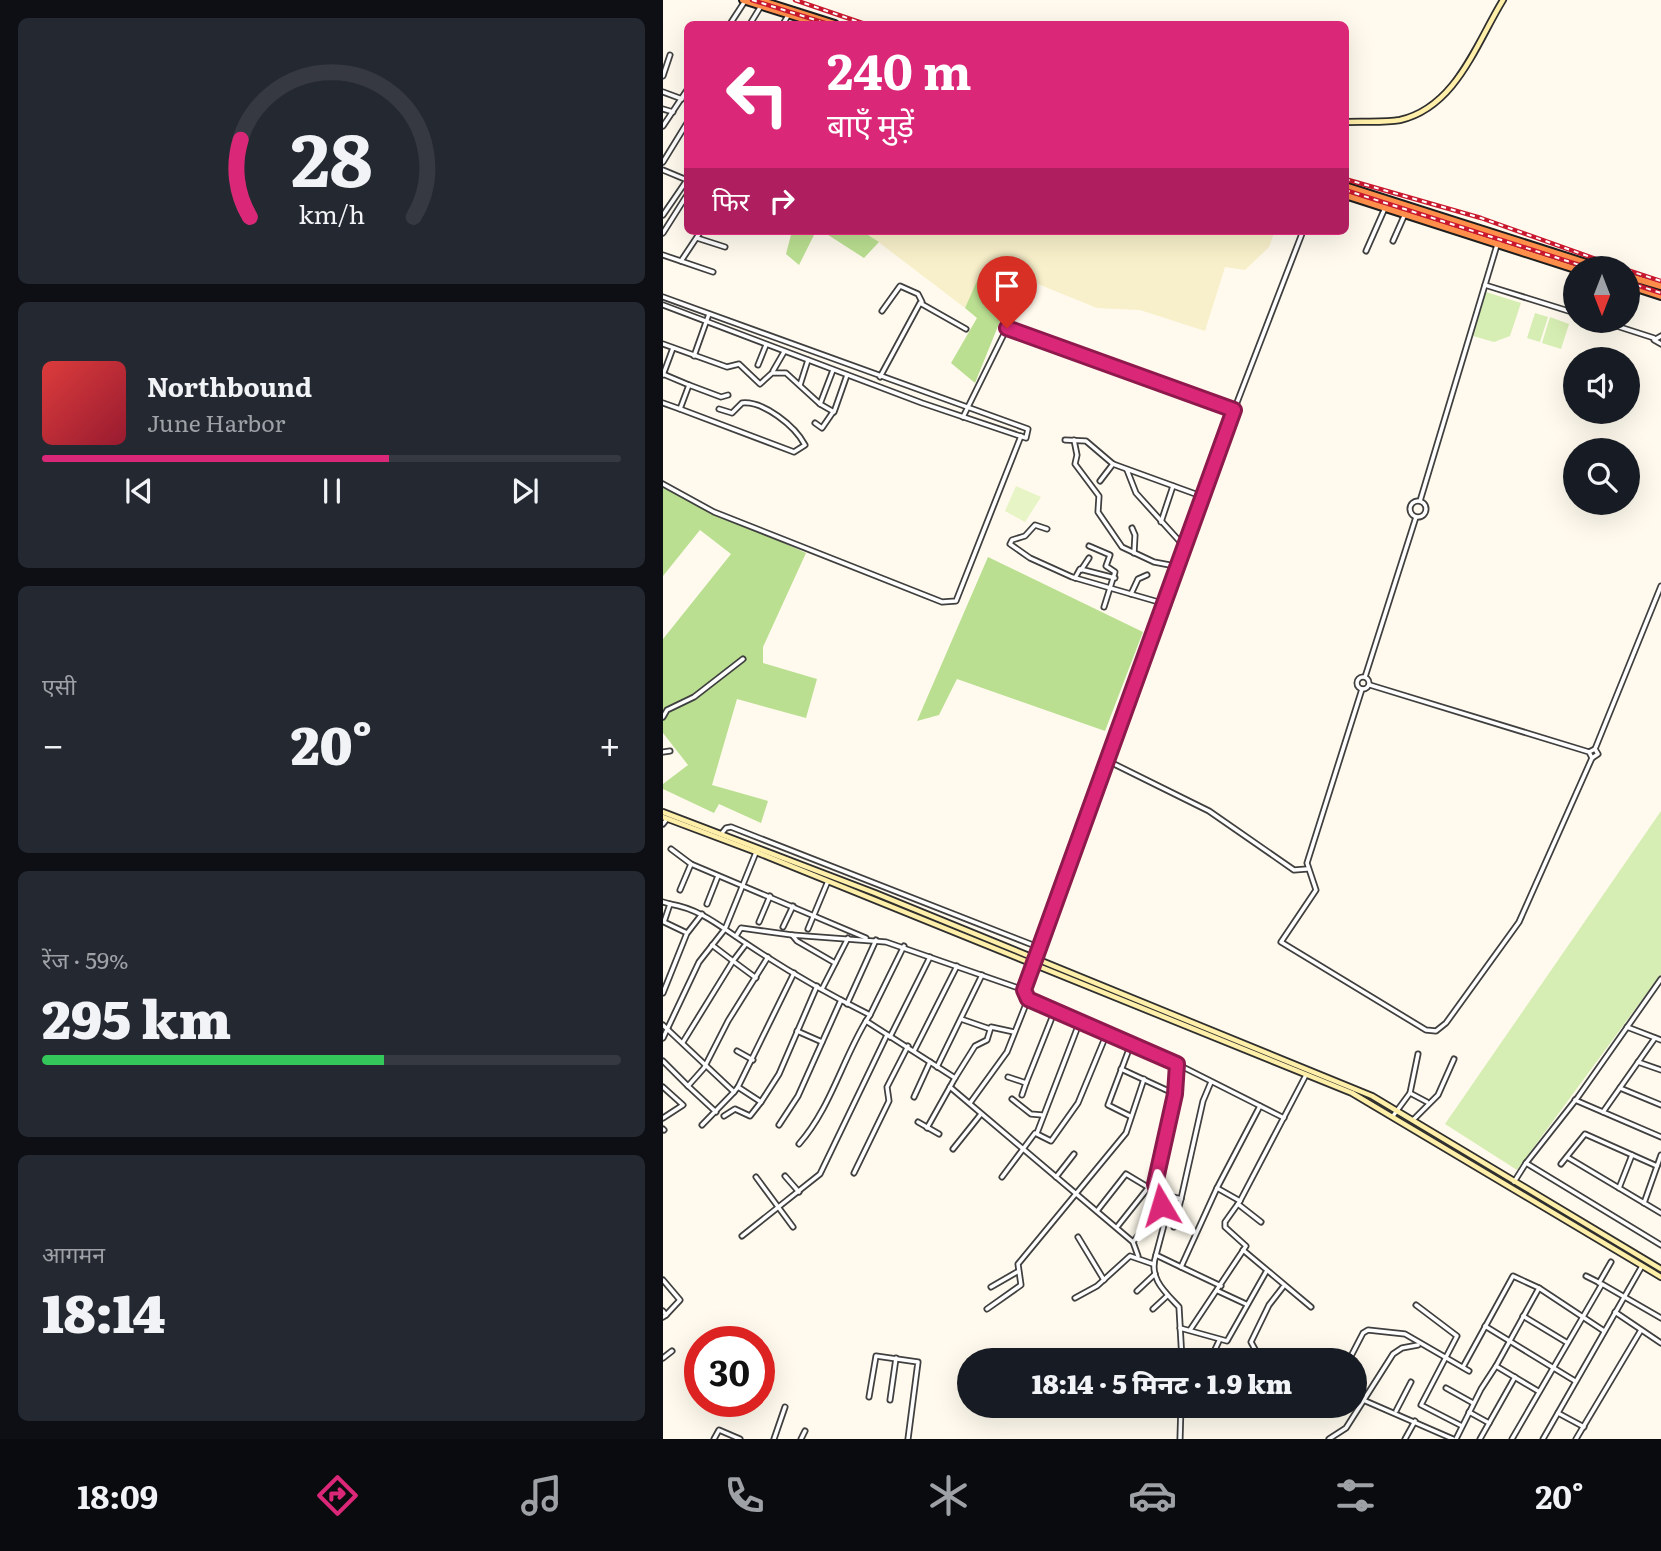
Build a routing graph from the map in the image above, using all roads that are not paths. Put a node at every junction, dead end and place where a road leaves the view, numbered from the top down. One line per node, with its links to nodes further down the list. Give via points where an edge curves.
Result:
1 (744, 0): 3 (highway); 6 (street)
2 (1502, 0): 16 (street, via 1447,95 1399,120)
3 (761, 3): 4 (highway); 7 (street)
4 (791, 12): 5 (highway); 8 (street)
5 (802, 19)
6 (732, 21)
7 (752, 21)
8 (785, 21)
9 (670, 55): 10 (street)
10 (663, 73)
11 (663, 92): 13 (street)
12 (684, 95): 13 (street)
13 (682, 99): 15 (street)
14 (663, 109): 15 (street)
15 (673, 112): 17 (street)
16 (1349, 122)
17 (663, 126)
18 (684, 128): 19 (street)
19 (663, 162)
20 (663, 170): 21 (street)
21 (684, 179)
22 (684, 184): 27 (street)
23 (1349, 187): 32 (highway)
24 (1349, 196): 26 (highway)
25 (684, 200): 29 (street)
26 (1385, 208): 28 (highway); 37 (street)
27 (663, 215)
28 (1405, 215): 34 (street); 35 (highway)
29 (663, 233)
30 (698, 235): 33 (street)
31 (1301, 235): 80 (street)
32 (1499, 235): 35 (street); 39 (highway)
33 (696, 238): 36 (street); 40 (street)
34 (1393, 241)
35 (1497, 244): 41 (highway); 44 (street)
36 (725, 247)
37 (1366, 251)
38 (663, 255): 40 (street)
39 (1565, 256)
40 (681, 261): 42 (street)
41 (1563, 265)
42 (713, 272)
43 (1640, 280): 45 (highway)
44 (1485, 285): 51 (street); 93 (street)
45 (1661, 286)
46 (1640, 289): 47 (highway)
47 (1661, 296)
48 (663, 297): 53 (street)
49 (922, 302): 52 (street, via 918,294 900,286); 55 (street); 71 (street)
50 (663, 305): 54 (street)
51 (1563, 309)
52 (882, 311)
53 (709, 314): 54 (street); 71 (street)
54 (706, 322): 61 (street); 64 (street)
55 (966, 329)
56 (1638, 333): 58 (street)
57 (1661, 336): 58 (street)
58 (1654, 338): 60 (street)
59 (663, 344): 62 (street)
60 (1661, 344)
61 (766, 345): 63 (street); 66 (street)
62 (673, 348): 64 (street); 69 (street)
63 (784, 352): 65 (street); 68 (street)
64 (694, 356): 68 (street, via 727,367 739,364 759,384)
65 (808, 360): 67 (street); 73 (street)
66 (758, 365)
67 (833, 370): 70 (street); 76 (street)
68 (772, 373): 73 (street, via 786,373)
69 (663, 375): 72 (street)
70 (847, 375): 81 (street); 82 (street)
71 (880, 377): 77 (street)
72 (689, 385): 74 (street, via 721,397); 78 (street)
73 (799, 385): 76 (street)
74 (728, 395)
75 (663, 403): 78 (street)
76 (820, 404): 81 (street)
77 (968, 407): 80 (street, via 1007,328); 82 (street); 84 (street, via 1028,429)
78 (680, 409): 79 (street, via 794,452 805,446 781,419 757,402 742,403 732,413)
79 (718, 409)
80 (1234, 410): 92 (street)
81 (833, 412): 83 (street, via 822,428)
82 (963, 417): 84 (street)
83 (815, 423)
84 (1023, 437): 90 (street, via 952,603 724,516)
85 (1065, 440): 86 (street)
86 (1074, 440): 87 (street, via 1086,441); 100 (street, via 1075,464 1099,496 1100,514 1122,547)
87 (1113, 464): 88 (street); 89 (street)
88 (1127, 470): 91 (street); 95 (street, via 1133,488)
89 (1100, 481)
90 (663, 484)
91 (1173, 485): 92 (street); 95 (street)
92 (1201, 496): 98 (street)
93 (1420, 501): 94 (street, via 1426,511); 94 (street, via 1410,507)
94 (1416, 517): 113 (street)
95 (1161, 522): 98 (street)
96 (1132, 528): 100 (street)
97 (1047, 529): 105 (street, via 1035,525 1011,544)
98 (1183, 545): 102 (street)
99 (1089, 546): 106 (street, via 1110,555 1106,565 1115,570)
100 (1134, 554): 102 (street)
101 (1089, 558): 103 (street)
102 (1175, 566): 110 (street)
103 (1081, 570): 105 (street); 106 (street)
104 (1147, 575): 109 (street, via 1138,579)
105 (1075, 578): 108 (street)
106 (1115, 578): 108 (street)
107 (1661, 586): 117 (street)
108 (1111, 589): 109 (street); 111 (street)
109 (1131, 594): 110 (street)
110 (1162, 603): 122 (street)
111 (1105, 607)
112 (743, 659): 116 (street)
113 (1365, 677): 114 (street); 115 (street, via 1357,682)
114 (1369, 685): 115 (street); 120 (street)
115 (1362, 689): 130 (street)
116 (663, 717)
117 (1595, 749): 120 (street); 121 (street, via 1598,754)
118 (670, 751): 119 (street)
119 (663, 752)
120 (1589, 752): 121 (street)
121 (1592, 758): 130 (street, via 1519,922 1436,1031 1422,1029 1281,942 1316,890)
122 (1105, 760): 130 (street, via 1209,811 1294,870); 157 (street)
123 (664, 816): 124 (street); 125 (street); 127 (street)
124 (663, 824)
125 (724, 830): 127 (street); 135 (street)
126 (671, 849): 129 (street)
127 (757, 849): 128 (street); 133 (street)
128 (775, 856): 132 (street); 135 (street)
129 (691, 864): 131 (street); 134 (street)
130 (1307, 869)
131 (718, 876): 133 (street); 139 (street)
132 (828, 881): 135 (street); 142 (street)
133 (744, 886): 136 (street); 146 (street)
134 (680, 890)
135 (876, 892): 157 (street); 160 (street)
136 (770, 896): 140 (street); 143 (street)
137 (663, 902): 138 (street)
138 (670, 904): 141 (street); 144 (street)
139 (707, 904)
140 (793, 906): 142 (street); 145 (street)
141 (701, 914): 146 (street); 148 (street)
142 (815, 914): 147 (street); 152 (street)
143 (759, 922)
144 (663, 923): 148 (street)
145 (783, 927)
146 (725, 929): 150 (street); 155 (street)
147 (808, 929)
148 (687, 933): 170 (street)
149 (792, 934): 150 (street, via 741,928); 151 (street); 162 (street)
150 (736, 936): 154 (street)
151 (848, 938): 152 (street); 162 (street)
152 (868, 939): 153 (street)
153 (877, 940): 156 (street); 173 (street)
154 (746, 944): 159 (street); 161 (street)
155 (712, 946): 161 (street); 179 (street)
156 (904, 946): 158 (street); 175 (street)
157 (1038, 947): 160 (street)
158 (930, 956): 163 (street); 185 (street)
159 (768, 957): 164 (street); 166 (street)
160 (1034, 960): 169 (street); 205 (street); 212 (street)
161 (734, 961): 166 (street); 188 (street)
162 (836, 963): 168 (street)
163 (958, 966): 165 (street); 193 (street)
164 (794, 972): 168 (street); 197 (street)
165 (982, 975): 169 (street); 176 (street)
166 (756, 978): 201 (street)
167 (1661, 979): 180 (street)
168 (820, 988): 172 (street); 182 (street)
169 (1024, 990): 171 (street)
170 (663, 993)
171 (1028, 999): 174 (street); 183 (street)
172 (841, 1000): 173 (street); 189 (street)
173 (847, 1004): 175 (street)
174 (1055, 1010): 178 (street); 210 (street)
175 (870, 1015): 177 (street)
176 (961, 1019): 181 (street); 202 (street)
177 (866, 1020): 185 (street); 247 (street, via 820,1115)
178 (1081, 1021): 184 (street); 233 (street)
179 (665, 1027): 186 (street); 188 (street)
180 (1627, 1027): 187 (street); 223 (street)
181 (990, 1028): 183 (street); 207 (street, via 987,1040 975,1046)
182 (797, 1031): 189 (street); 224 (street)
183 (1015, 1032): 225 (street, via 1007,1052)
184 (1107, 1033): 190 (street); 244 (street, via 1073,1111 1051,1141)
185 (888, 1036): 191 (street); 266 (street, via 815,1180)
186 (663, 1038)
187 (1658, 1039): 199 (street)
188 (683, 1042): 201 (street)
189 (822, 1042): 242 (street, via 798,1097)
190 (1131, 1044): 200 (street); 203 (street)
191 (908, 1046): 193 (street); 257 (street, via 887,1087 889,1101)
192 (737, 1051): 197 (street)
193 (914, 1051): 198 (street)
194 (1418, 1054): 218 (street)
195 (1453, 1059): 226 (street, via 1440,1092)
196 (663, 1060): 211 (street)
197 (753, 1060): 214 (street)
198 (930, 1062): 202 (street); 221 (street)
199 (1638, 1062): 204 (street); 216 (street)
200 (1177, 1064): 209 (street); 219 (street)
201 (705, 1066): 211 (street); 217 (street)
202 (937, 1067): 207 (street)
203 (1121, 1069): 208 (street); 235 (street, via 1108,1106)
204 (1661, 1070)
205 (1306, 1075): 212 (street); 238 (street)
206 (1008, 1077): 210 (street)
207 (955, 1078): 215 (street)
208 (1144, 1079): 219 (street); 235 (street)
209 (1211, 1082): 228 (street); 269 (street)
210 (1026, 1083): 220 (street)
211 (688, 1086): 230 (street)
212 (1342, 1086): 229 (street); 236 (street)
213 (663, 1087): 237 (street, via 683,1105)
214 (738, 1087): 217 (street); 224 (street)
215 (950, 1087): 225 (street); 243 (street)
216 (1620, 1088): 227 (street); 231 (street)
217 (734, 1092): 230 (street)
218 (1410, 1093): 226 (street); 229 (street)
219 (1175, 1094): 267 (street)
220 (1022, 1095)
221 (914, 1097)
222 (1012, 1099): 233 (street, via 1031,1114)
223 (1575, 1100): 231 (street); 254 (street)
224 (761, 1102): 234 (street, via 751,1116 735,1109)
225 (970, 1103): 232 (street)
226 (1427, 1103): 239 (street)
227 (1661, 1105)
228 (1260, 1106): 238 (street); 264 (street)
229 (1397, 1110): 236 (street); 239 (street)
230 (716, 1112): 241 (street)
231 (1603, 1112): 246 (street)
232 (981, 1114): 248 (street); 249 (street)
233 (1043, 1115): 244 (street)
234 (724, 1116)
235 (1130, 1116): 268 (street, via 1126,1133)
236 (1393, 1116): 262 (street)
237 (663, 1118)
238 (1284, 1118): 270 (street)
239 (1413, 1120): 262 (street)
240 (918, 1122): 243 (street)
241 (702, 1125)
242 (779, 1125)
243 (927, 1128): 245 (street)
244 (1037, 1133): 249 (street)
245 (939, 1134)
246 (1661, 1136)
247 (799, 1144)
248 (953, 1149)
249 (1023, 1150): 260 (street); 261 (street)
250 (1074, 1154): 261 (street)
251 (1632, 1155): 253 (street, via 1585,1134); 256 (street); 265 (street)
252 (1661, 1156): 256 (street)
253 (1567, 1157): 255 (street); 265 (street)
254 (1526, 1163): 262 (street); 283 (street)
255 (1561, 1164)
256 (1657, 1166): 271 (street)
257 (854, 1173)
258 (785, 1176): 266 (street)
259 (756, 1177): 273 (street)
260 (1002, 1177)
261 (1056, 1177): 268 (street)
262 (1510, 1181): 289 (street); 291 (street)
263 (1148, 1188): 267 (street); 274 (street, via 1126,1174); 279 (street)
264 (1217, 1188): 270 (street); 290 (street)
265 (1619, 1188): 271 (street)
266 (799, 1192): 273 (street)
267 (1156, 1192): 269 (street); 272 (street)
268 (1075, 1194): 274 (street); 292 (street, via 1018,1264)
269 (1181, 1199): 278 (street)
270 (1239, 1203): 276 (street); 284 (street, via 1224,1224 1245,1242)
271 (1644, 1203): 275 (street)
272 (1161, 1205): 282 (street); 285 (street, via 1165,1228)
273 (778, 1208): 277 (street); 280 (street)
274 (1097, 1211): 279 (street)
275 (1661, 1213)
276 (1261, 1222)
277 (793, 1227)
278 (1174, 1227)
279 (1116, 1228): 282 (street)
280 (742, 1236)
281 (1078, 1237): 298 (street)
282 (1133, 1242): 286 (street)
283 (1661, 1245)
284 (1243, 1251): 293 (street); 300 (street)
285 (1156, 1255): 288 (street); 290 (street)
286 (1138, 1256): 288 (street); 298 (street, via 1130,1256)
287 (1611, 1262): 299 (street)
288 (1153, 1264): 294 (street)
289 (1642, 1266): 296 (street); 307 (street)
290 (1181, 1267): 300 (street)
291 (1661, 1269): 296 (street)
292 (1017, 1272): 301 (street); 312 (street, via 1022,1285)
293 (1266, 1272): 302 (street); 309 (street)
294 (1155, 1274): 304 (street); 306 (street)
295 (1586, 1276): 299 (street)
296 (1659, 1276)
297 (663, 1280): 315 (street, via 680,1300)
298 (1104, 1280): 308 (street)
299 (1600, 1284): 307 (street); 317 (street)
300 (1221, 1286): 305 (street)
301 (991, 1287)
302 (1283, 1287): 311 (street); 332 (street, via 1266,1310)
303 (1539, 1288): 316 (street); 317 (street); 320 (street, via 1513,1276)
304 (1137, 1291)
305 (1218, 1291): 309 (street); 322 (street)
306 (1167, 1296): 313 (street); 319 (street, via 1179,1307)
307 (1626, 1297): 314 (street); 318 (street)
308 (1075, 1298)
309 (1246, 1304): 325 (street, via 1229,1339)
310 (1415, 1305): 335 (street, via 1456,1334)
311 (1311, 1307)
312 (987, 1309)
313 (1153, 1309)
314 (1615, 1312): 323 (street); 324 (street)
315 (664, 1314)
316 (1523, 1316): 326 (street); 327 (street)
317 (1581, 1318): 324 (street); 327 (street)
318 (1661, 1318)
319 (1178, 1321): 321 (street); 322 (street)
320 (1485, 1326): 326 (street); 339 (street)
321 (1180, 1328): 322 (street); 330 (street)
322 (1188, 1330): 325 (street)
323 (1641, 1330): 328 (street); 361 (street)
324 (1604, 1331): 343 (street)
325 (1219, 1340): 331 (street)
326 (1510, 1340): 338 (street); 340 (street)
327 (1566, 1342): 340 (street)
328 (1661, 1343)
329 (1420, 1345): 333 (street, via 1405,1334 1368,1330); 335 (street); 348 (street, via 1393,1354)
330 (1181, 1348)
331 (1215, 1348)
332 (1253, 1348)
333 (1355, 1348)
334 (672, 1351): 336 (street)
335 (1446, 1357): 339 (street); 360 (street, via 1421,1405)
336 (663, 1358)
337 (896, 1358): 347 (street, via 875,1357); 349 (street); 367 (street, via 919,1364)
338 (1496, 1366): 342 (street); 351 (street)
339 (1463, 1367): 341 (street)
340 (1552, 1367): 343 (street); 346 (street)
341 (1469, 1371)
342 (1515, 1377): 346 (street); 359 (street)
343 (1575, 1381): 355 (street)
344 (1411, 1382): 353 (street)
345 (1446, 1388): 351 (street)
346 (1539, 1391): 373 (street)
347 (869, 1397)
348 (1367, 1399)
349 (890, 1400)
350 (1367, 1403): 353 (street)
351 (1473, 1403): 354 (street)
352 (785, 1407): 365 (street)
353 (1395, 1411): 358 (street)
354 (1469, 1412): 359 (street); 360 (street)
355 (1557, 1412): 361 (street); 374 (street)
356 (1179, 1418): 368 (street)
357 (1353, 1418): 369 (street)
358 (1415, 1421): 370 (street); 371 (street)
359 (1489, 1423): 372 (street)
360 (1462, 1426): 371 (street)
361 (1584, 1427): 375 (street)
362 (805, 1431): 366 (street)
363 (714, 1439): 364 (street, via 719,1430)
364 (740, 1439)
365 (774, 1439)
366 (801, 1439)
367 (908, 1439)
368 (1180, 1439)
369 (1329, 1439)
370 (1405, 1439)
371 (1454, 1439)
372 (1480, 1439)
373 (1512, 1439)
374 (1543, 1439)
375 (1577, 1439)

